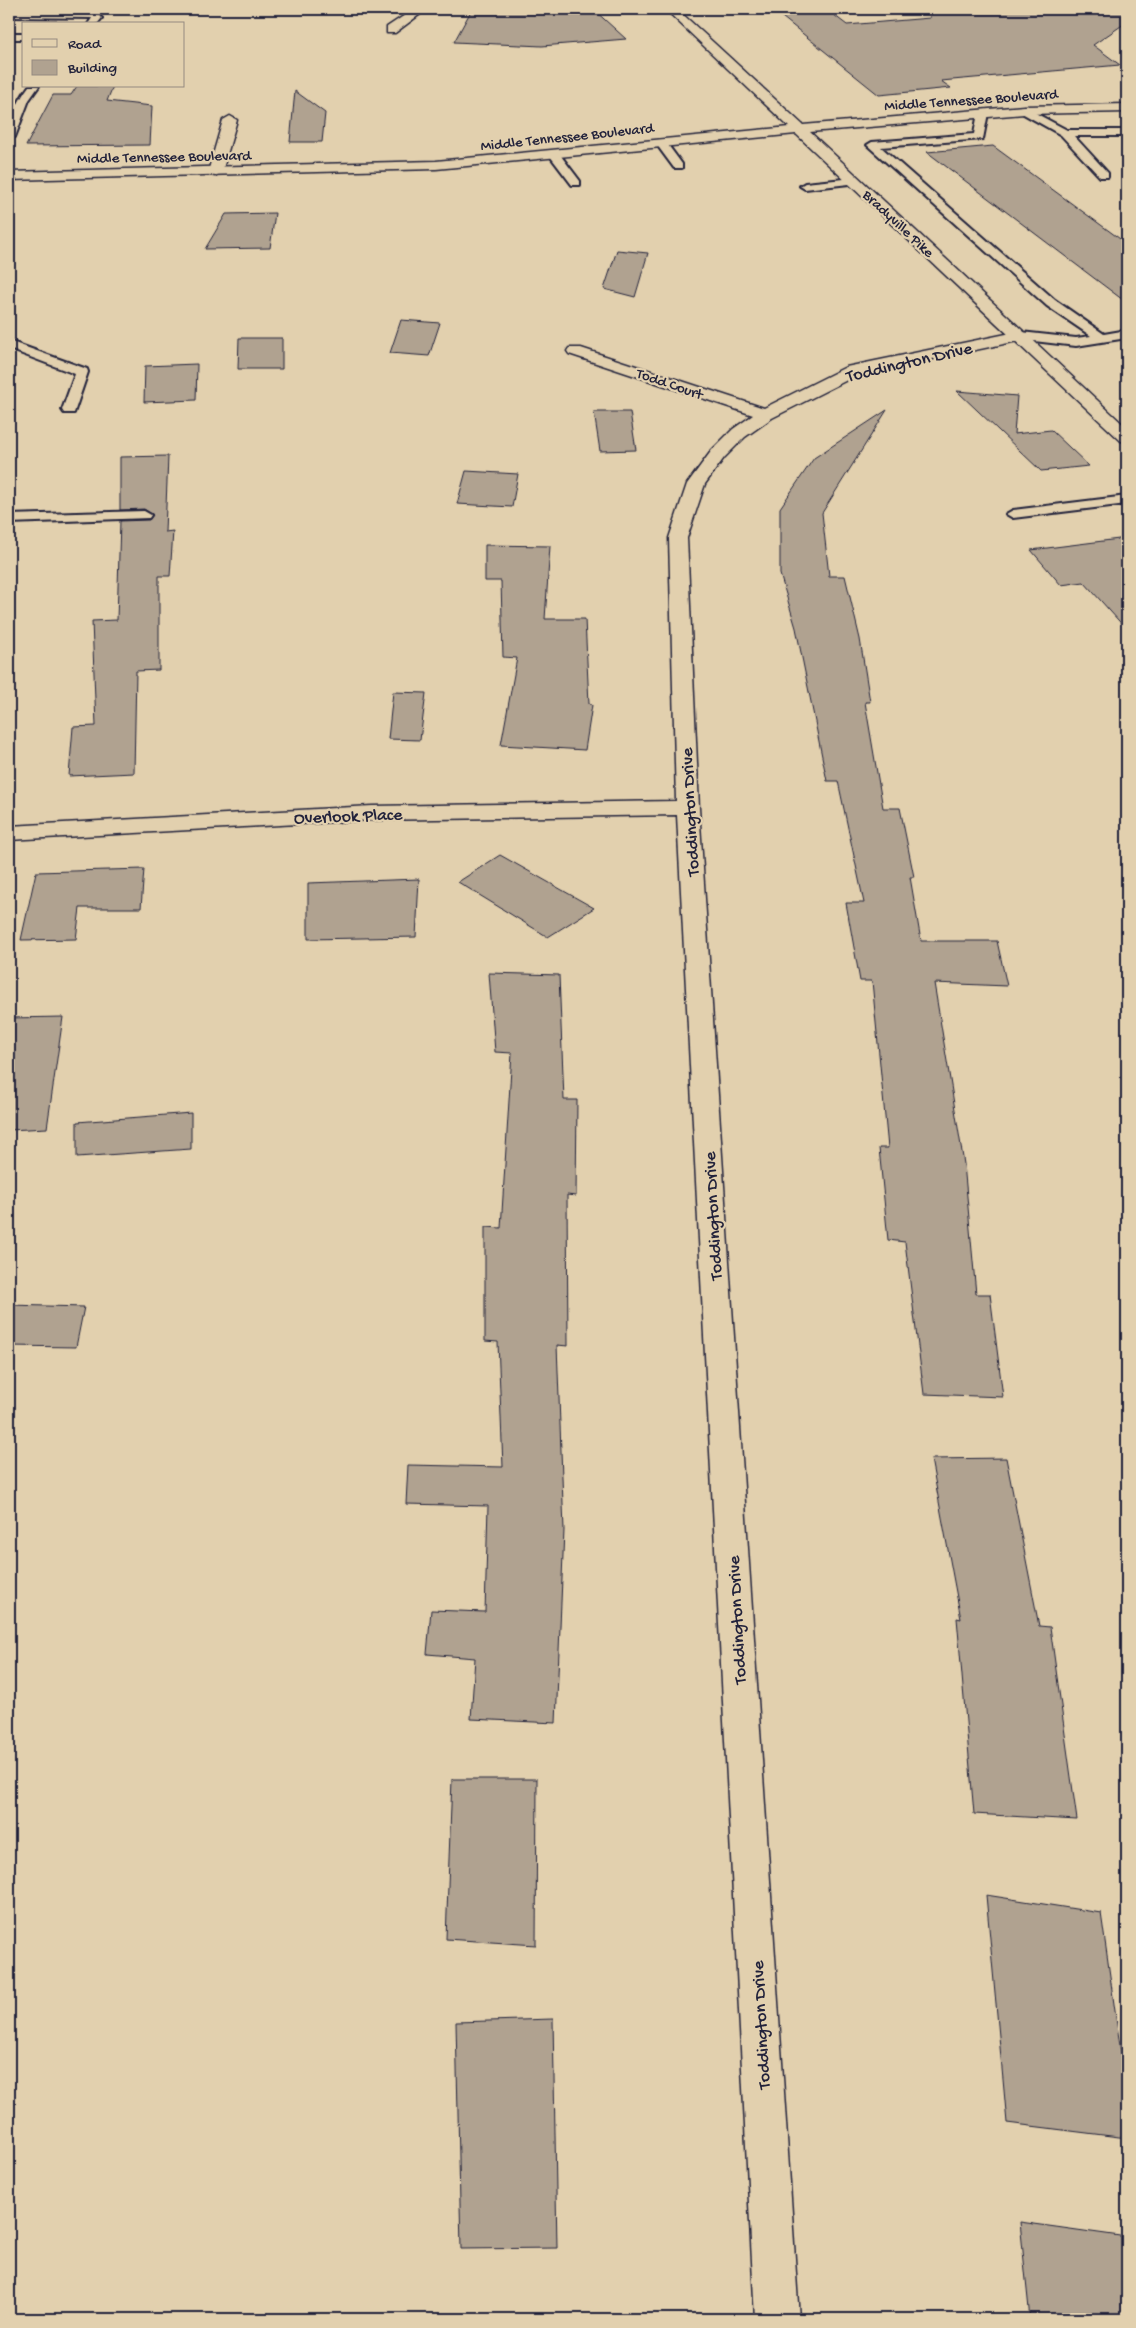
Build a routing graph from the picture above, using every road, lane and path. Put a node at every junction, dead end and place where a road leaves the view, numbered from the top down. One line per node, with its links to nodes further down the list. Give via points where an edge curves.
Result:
1 (11, 9): 4 (street)
2 (421, 9): 6 (street)
3 (671, 9): 14 (street, Bradyville Pike)
4 (9, 13): 5 (lane, via 94,15 97,18)
5 (94, 22)
6 (391, 30)
7 (9, 36): 8 (lane)
8 (22, 36)
9 (33, 88): 17 (lane, via 24,100)
10 (1127, 108): 11 (street, Middle Tennessee Boulevard)
11 (1024, 110): 12 (street, Middle Tennessee Boulevard); 15 (lane)
12 (983, 113): 14 (street, Middle Tennessee Boulevard); 29 (lane, via 979,137 872,145 1050,303)
13 (230, 120): 21 (street)
14 (798, 130): 18 (street, Middle Tennessee Boulevard); 24 (street, Bradyville Pike)
15 (1065, 133): 16 (lane); 23 (lane)
16 (1127, 133)
17 (10, 137)
18 (661, 144): 19 (street, Middle Tennessee Boulevard); 20 (lane)
19 (554, 154): 21 (street, Middle Tennessee Boulevard, via 436,165); 25 (lane)
20 (678, 166)
21 (215, 172): 22 (street, Middle Tennessee Boulevard)
22 (9, 176)
23 (1104, 176)
24 (854, 181): 26 (lane); 28 (street, Bradyville Pike)
25 (576, 183)
26 (805, 186)
27 (1127, 334): 29 (lane)
28 (1021, 336): 29 (lane, via 1076,342); 33 (street, Toddington Drive, via 852,372); 34 (street, Bradyville Pike)
29 (1102, 338)
30 (9, 345): 32 (lane, via 82,372)
31 (575, 351): 33 (street, Todd Court)
32 (69, 410)
33 (766, 414): 39 (street, Toddington Drive, via 739,433 718,454 696,484 678,538)
34 (1127, 437)
35 (1127, 500): 36 (lane)
36 (1013, 514)
37 (144, 515): 38 (lane)
38 (9, 519)
39 (688, 808): 40 (street, Overlook Place, via 372,813); 41 (street, Toddington Drive)
40 (9, 833)
41 (777, 2319)

